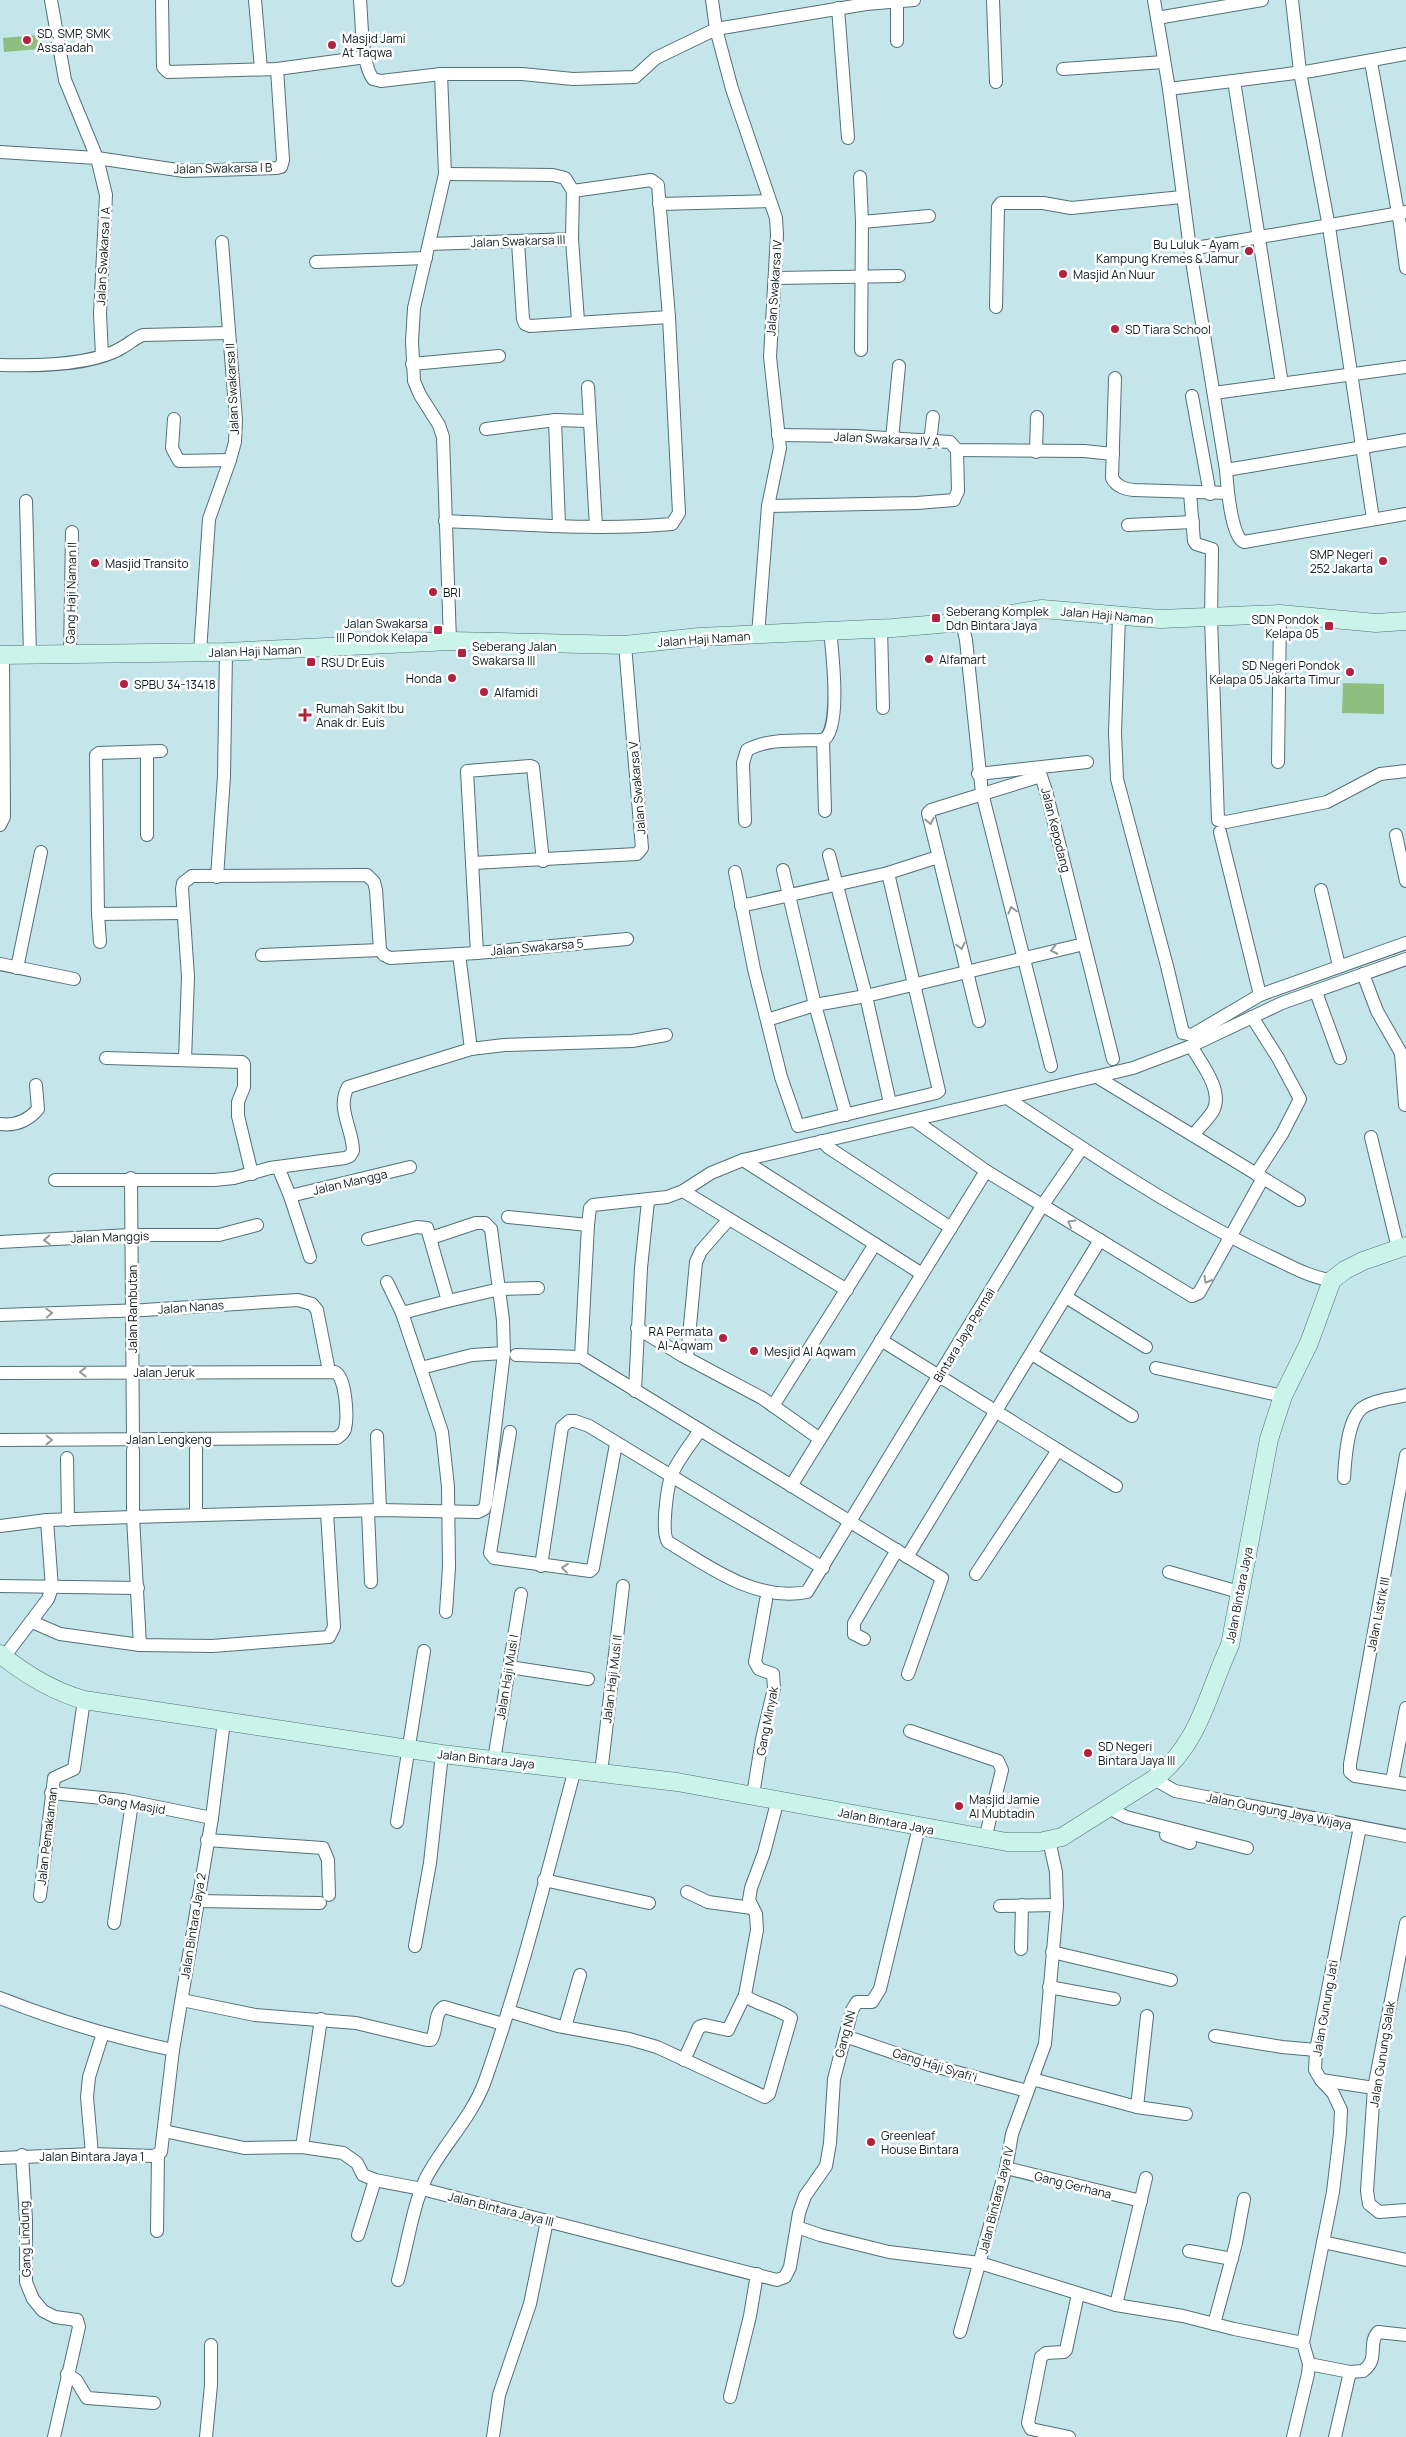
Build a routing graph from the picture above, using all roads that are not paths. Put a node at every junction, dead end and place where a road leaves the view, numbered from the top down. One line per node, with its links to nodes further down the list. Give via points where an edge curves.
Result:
1 (51, 0): 30 (street, via 65,80)
2 (162, 0): 20 (street, via 163,67 166,71)
3 (255, 0): 20 (street)
4 (360, 0): 17 (street)
5 (712, 0): 14 (street, Jalan Swakarsa IV)
6 (914, 0): 11 (street)
7 (993, 0): 26 (street)
8 (1154, 0): 13 (street)
9 (1262, 0): 13 (street)
10 (1292, 0): 23 (street)
11 (897, 2): 12 (street); 15 (street)
12 (838, 8): 14 (street); 28 (street)
13 (1157, 18): 18 (street)
14 (716, 29): 24 (street, via 656,58 634,77 573,79 529,74); 35 (street, Jalan Swakarsa IV)
15 (897, 41)
16 (1406, 54): 19 (street)
17 (366, 57): 21 (street); 24 (street, via 370,75 376,80)
18 (1164, 62): 22 (street); 27 (street)
19 (1371, 62): 23 (street); 37 (street)
20 (261, 69): 21 (street)
21 (277, 69): 30 (street, Jalan Swakarsa I B, via 284,160 281,167 184,171)
22 (1063, 69)
23 (1300, 72): 25 (street); 40 (street)
24 (441, 74): 31 (street)
25 (1234, 81): 27 (street); 42 (street)
26 (996, 82)
27 (1169, 89): 34 (street)
28 (848, 138)
29 (0, 152): 30 (street, Jalan Swakarsa I B)
30 (97, 158): 58 (street, Jalan Swakarsa I A, via 107,208 101,297)
31 (445, 174): 33 (street, via 553,175 565,178); 45 (street)
32 (860, 178): 39 (street)
33 (573, 191): 36 (street, via 654,180 658,185); 41 (street, Jalan Swakarsa III)
34 (1182, 197): 46 (street); 53 (street, via 1072,208 1043,203 1001,203 998,207)
35 (769, 201): 36 (street); 52 (street, Jalan Swakarsa IV, via 776,218)
36 (659, 204): 54 (street)
37 (1402, 212): 40 (street); 49 (street)
38 (929, 216): 39 (street)
39 (862, 222): 51 (street)
40 (1329, 227): 42 (street); 64 (street)
41 (572, 239): 44 (street, Jalan Swakarsa III); 55 (street)
42 (1258, 239): 46 (street); 66 (street)
43 (222, 242): 56 (street, Jalan Swakarsa II)
44 (518, 242): 45 (street, Jalan Swakarsa III); 55 (street, via 525,324)
45 (429, 244): 47 (street)
46 (1190, 249): 68 (street)
47 (426, 258): 48 (street); 60 (street, via 412,323)
48 (316, 262)
49 (1406, 268)
50 (899, 276): 51 (street)
51 (863, 277): 52 (street); 57 (street)
52 (776, 278): 76 (street, Jalan Swakarsa IV, via 770,357)
53 (996, 306)
54 (669, 317): 55 (street); 97 (street, via 679,513 672,524)
55 (578, 321)
56 (229, 333): 58 (street, via 143,335); 84 (street, Jalan Swakarsa II, via 236,420)
57 (861, 350)
58 (102, 355): 61 (street, via 56,363)
59 (499, 356): 60 (street)
60 (412, 364): 93 (street, via 414,381 443,437)
61 (0, 365)
62 (899, 366): 77 (street)
63 (1406, 366): 64 (street)
64 (1351, 373): 66 (street); 80 (street)
65 (1115, 378): 83 (street)
66 (1282, 384): 68 (street)
67 (588, 387): 74 (street)
68 (1214, 393): 85 (street)
69 (1192, 396): 88 (street)
70 (1037, 416): 82 (street)
71 (933, 417): 79 (street)
72 (174, 419): 84 (street, via 172,448 180,461)
73 (554, 420): 74 (street); 75 (street); 95 (street)
74 (588, 421): 97 (street)
75 (486, 429)
76 (778, 435): 77 (street, Jalan Swakarsa IV A); 90 (street, Jalan Swakarsa IV, via 780,448)
77 (892, 439): 79 (street, Jalan Swakarsa IV A)
78 (1406, 440): 80 (street)
79 (930, 442): 81 (street, Jalan Swakarsa IV A, via 950,442)
80 (1362, 448): 85 (street); 92 (street)
81 (957, 450): 82 (street, Jalan Swakarsa IV A); 90 (street, via 958,491 954,500)
82 (1036, 452): 83 (street, Jalan Swakarsa IV A)
83 (1113, 454): 86 (street, via 1112,478 1118,485 1134,490)
84 (230, 460): 109 (street, Jalan Swakarsa II, via 209,519)
85 (1226, 470): 87 (street)
86 (1190, 493): 88 (street); 94 (street)
87 (1228, 493): 88 (street); 92 (street, via 1237,536 1244,542)
88 (1210, 494)
89 (26, 500): 112 (street)
90 (768, 506): 106 (street, Jalan Swakarsa IV)
91 (1406, 514): 92 (street)
92 (1373, 519)
93 (445, 521): 95 (street); 107 (street)
94 (1193, 522): 96 (street); 101 (street, via 1196,544 1212,549)
95 (559, 525): 97 (street)
96 (1128, 525)
97 (596, 527)
98 (72, 532): 113 (street, Gang Haji Naman II)
99 (1280, 614): 101 (street, Jalan Haji Naman); 102 (street, Jalan Haji Naman, via 1376,623); 120 (street)
100 (1119, 616): 101 (street, Jalan Haji Naman); 103 (street, Jalan Haji Naman, via 1042,609); 164 (street, via 1115,733 1117,779 1183,1034 1192,1035)
101 (1211, 618): 121 (street, via 1217,818 1220,822 1327,802 1380,774)
102 (1406, 621)
103 (962, 622): 104 (street, Jalan Haji Naman); 122 (street)
104 (881, 628): 105 (street, Jalan Haji Naman); 114 (street)
105 (830, 630): 106 (street, Jalan Haji Naman); 115 (street, via 834,700 830,733)
106 (758, 635): 108 (street, Jalan Haji Naman)
107 (450, 641): 108 (street, Jalan Haji Naman); 110 (street, Jalan Haji Naman)
108 (624, 645): 133 (street, Jalan Swakarsa V, via 640,852)
109 (200, 652): 110 (street, Jalan Haji Naman); 113 (street, Jalan Haji Naman)
110 (226, 652): 138 (street, via 224,776)
111 (1, 655): 112 (street, Jalan Haji Naman); 116 (street)
112 (30, 655): 113 (street, Jalan Haji Naman)
113 (70, 655)
114 (883, 708)
115 (823, 740): 124 (street); 125 (street, via 774,743 747,750 743,763)
116 (2, 742): 126 (street, via 4,818)
117 (161, 751): 118 (street)
118 (147, 752): 128 (street); 145 (street, via 96,755)
119 (1087, 762): 122 (street)
120 (1278, 762)
121 (1406, 771)
122 (978, 774): 123 (street)
123 (982, 793): 132 (street, one-way to 132, via 929,811); 149 (street, Jalan Kepodang, via 1038,776 1042,778); 154 (street, one-way to 123)
124 (825, 811)
125 (745, 821)
126 (0, 825)
127 (1220, 832): 164 (street)
128 (147, 835)
129 (1396, 835): 139 (street)
130 (41, 852): 158 (street)
131 (829, 855): 140 (street)
132 (938, 857): 137 (street); 159 (street, one-way to 159)
133 (543, 860): 134 (street, Jalan Swakarsa V); 134 (street, Jalan Swakarsa 5, via 534,771 530,766 467,771)
134 (473, 863): 151 (street, Jalan Swakarsa 5)
135 (783, 870): 142 (street)
136 (735, 872): 143 (street)
137 (888, 873): 140 (street); 162 (street)
138 (217, 877): 144 (street, via 187,878 182,889); 150 (street, via 367,875 376,890)
139 (1406, 881)
140 (837, 884): 142 (street); 165 (street)
141 (1321, 890): 157 (street)
142 (788, 896): 143 (street); 166 (street)
143 (741, 906): 168 (street)
144 (183, 913): 145 (street); 176 (street, via 188,977)
145 (98, 914): 147 (street)
146 (627, 939): 151 (street, Jalan Swakarsa 5)
147 (100, 942)
148 (1406, 943): 157 (street)
149 (1084, 944): 154 (street, one-way to 154); 175 (street)
150 (380, 950): 152 (street, via 390,958); 153 (street)
151 (477, 953): 152 (street)
152 (460, 954): 172 (street)
153 (262, 955)
154 (1025, 957): 159 (street); 177 (street)
155 (1406, 960): 160 (street)
156 (0, 964): 158 (street)
157 (1340, 966): 164 (street)
158 (17, 968): 161 (street)
159 (967, 972): 162 (street); 169 (street)
160 (1364, 974): 163 (street); 182 (street, via 1378,1012 1401,1053)
161 (74, 979)
162 (914, 985): 165 (street); 181 (street, via 939,1090)
163 (1316, 992): 167 (street, via 1282,1002); 174 (street)
164 (1260, 995)
165 (866, 996): 166 (street); 181 (street)
166 (815, 1005): 168 (street); 183 (street)
167 (1252, 1017): 171 (street); 195 (street, via 1300,1099)
168 (767, 1020): 183 (street, via 796,1125)
169 (979, 1021)
170 (666, 1035): 172 (street, via 632,1041)
171 (1191, 1046): 178 (street, via 1133,1068); 186 (street, via 1213,1084 1216,1097 1214,1110)
172 (471, 1049): 191 (street, via 348,1087 343,1106 353,1145 350,1156)
173 (106, 1058): 176 (street)
174 (1340, 1058)
175 (1113, 1059)
176 (185, 1060): 194 (street, via 244,1064 244,1087 238,1102 238,1116)
177 (1051, 1066)
178 (1097, 1077): 180 (street); 186 (street)
179 (36, 1085): 185 (street, via 38,1109 31,1118)
180 (1007, 1098): 184 (street); 189 (street)
181 (890, 1103): 183 (street)
182 (1405, 1105)
183 (846, 1115)
184 (914, 1120): 188 (street); 193 (street)
185 (0, 1124)
186 (1193, 1135): 195 (street)
187 (1371, 1137): 215 (street)
188 (822, 1141): 190 (street); 207 (street, via 894,1193)
189 (1082, 1148): 202 (street, Bintara Jaya Permai); 209 (street)
190 (744, 1160): 198 (street, via 712,1173); 214 (street)
191 (278, 1167): 194 (street); 199 (street)
192 (410, 1168): 199 (street, Jalan Mangga)
193 (986, 1171): 202 (street); 207 (street)
194 (252, 1174): 196 (street, via 214,1180)
195 (1260, 1176): 200 (street); 209 (street)
196 (130, 1178): 197 (street); 208 (street, Jalan Rambutan)
197 (55, 1180)
198 (683, 1191): 201 (street); 204 (street)
199 (290, 1196): 216 (street)
200 (1299, 1200)
201 (648, 1201): 206 (street, via 593,1205); 228 (street)
202 (1042, 1206): 212 (street, one-way to 202); 240 (street, Bintara Jaya Permai)
203 (508, 1217): 206 (street)
204 (729, 1219): 222 (street); 234 (street, via 701,1251 696,1262)
205 (257, 1225): 208 (street, Jalan Manggis, via 219,1236)
206 (588, 1225): 233 (street)
207 (950, 1228): 217 (street)
208 (131, 1235): 213 (street, Jalan Manggis, one-way to 213); 225 (street, Jalan Rambutan)
209 (1232, 1237): 212 (street, one-way to 212, via 1199,1293 1192,1296); 218 (street, via 1309,1275)
210 (431, 1238): 211 (street, via 425,1226); 221 (street, via 485,1223 491,1229 494,1242); 224 (street)
211 (368, 1239)
212 (1100, 1240): 223 (street)
213 (0, 1242)
214 (875, 1244): 217 (street); 222 (street)
215 (1402, 1247): 218 (street, via 1354,1266)
216 (310, 1257)
217 (922, 1274): 229 (street)
218 (1332, 1280): 243 (street, Jalan Bintara Jaya, via 1309,1343)
219 (387, 1282): 226 (street)
220 (538, 1288): 221 (street)
221 (500, 1290): 224 (street); 231 (street)
222 (847, 1290): 244 (street)
223 (1066, 1297): 230 (street); 232 (street)
224 (448, 1301): 226 (street)
225 (132, 1310): 227 (street, Jalan Nanas, one-way to 225); 237 (street, Jalan Nanas, via 307,1302 317,1310); 238 (street, Jalan Rambutan)
226 (402, 1313): 235 (street)
227 (0, 1315)
228 (637, 1328): 234 (street); 241 (street)
229 (881, 1340): 240 (street); 250 (street)
230 (1146, 1347)
231 (510, 1354): 233 (street); 235 (street, via 472,1355); 264 (street, via 486,1504 478,1512)
232 (1032, 1354): 245 (street); 246 (street)
233 (581, 1357): 241 (street)
234 (687, 1358): 244 (street)
235 (421, 1368): 264 (street, via 442,1432)
236 (1156, 1368): 243 (street)
237 (329, 1371): 238 (street, Jalan Jeruk); 252 (street, Jalan Lengkeng, via 338,1373 344,1384 346,1426 337,1438)
238 (132, 1372): 239 (street, Jalan Jeruk, one-way to 239); 252 (street, Jalan Rambutan)
239 (0, 1373)
240 (940, 1377): 245 (street); 269 (street, Bintara Jaya Permai)
241 (635, 1391): 247 (street)
242 (1406, 1395): 259 (street, via 1360,1410 1349,1437)
243 (1283, 1396): 282 (street, Jalan Bintara Jaya, via 1268,1439)
244 (773, 1406): 250 (street)
245 (997, 1412): 255 (street); 272 (street)
246 (1132, 1416)
247 (700, 1430): 258 (street); 260 (street)
248 (510, 1432): 273 (street, via 490,1553 494,1558)
249 (378, 1436): 262 (street)
250 (820, 1438): 260 (street)
251 (0, 1440): 252 (street, Jalan Lengkeng, one-way to 252)
252 (133, 1444): 266 (street, Jalan Rambutan)
253 (616, 1444): 258 (street); 273 (street, one-way to 273, via 593,1568 590,1571); 273 (street, via 575,1421 568,1421 562,1427)
254 (196, 1449): 265 (street)
255 (1058, 1450): 261 (street); 276 (street)
256 (1406, 1455): 270 (street, Jalan Listrik III)
257 (67, 1458): 268 (street)
258 (671, 1476): 274 (street); 274 (street, Bintara Jaya Permai, via 664,1523 668,1542 756,1589 807,1592)
259 (1344, 1478)
260 (791, 1486): 269 (street)
261 (1116, 1486)
262 (374, 1511): 263 (street); 264 (street); 277 (street)
263 (327, 1512): 265 (street); 288 (street, via 334,1627 329,1637 212,1646)
264 (447, 1512): 285 (street, via 449,1567)
265 (196, 1515): 266 (street)
266 (133, 1517): 268 (street); 281 (street, Jalan Rambutan)
267 (47, 1520): 268 (street); 271 (street); 280 (street)
268 (68, 1520)
269 (850, 1522): 272 (street); 274 (street, Bintara Jaya Permai)
270 (1400, 1523): 304 (street, Jalan Listrik III, via 1350,1772 1355,1776)
271 (0, 1526)
272 (902, 1553): 287 (street, via 854,1623 854,1634); 292 (street, via 942,1578)
273 (541, 1566)
274 (823, 1568)
275 (1169, 1572): 282 (street)
276 (976, 1574)
277 (371, 1582)
278 (0, 1586): 280 (street)
279 (623, 1586): 302 (street, Jalan Haji Musi II)
280 (52, 1588): 281 (street); 286 (street)
281 (138, 1588): 288 (street, Jalan Rambutan)
282 (1239, 1592): 303 (street, Jalan Bintara Jaya, via 1230,1645 1196,1731 1184,1751)
283 (521, 1594): 291 (street, Jalan Haji Musi I)
284 (766, 1600): 307 (street, Gang Minyak, via 755,1662 759,1669 773,1674 774,1688)
285 (446, 1612)
286 (32, 1622): 288 (street, via 60,1634); 290 (street)
287 (864, 1639)
288 (140, 1646)
289 (424, 1651): 298 (street)
290 (2, 1656): 294 (street, Jalan Bintara Jaya, via 44,1685)
291 (509, 1667): 293 (street); 300 (street, Jalan Haji Musi I)
292 (908, 1674)
293 (588, 1679)
294 (84, 1700): 296 (street, Jalan Bintara Jaya); 306 (street, Jalan Pemakaman, via 74,1769 54,1778)
295 (1406, 1708): 304 (street)
296 (224, 1721): 298 (street, Jalan Bintara Jaya); 311 (street, Jalan Bintara Jaya 2)
297 (910, 1731): 317 (street, via 998,1761 1002,1770)
298 (408, 1750): 299 (street, Jalan Bintara Jaya); 313 (street)
299 (442, 1754): 300 (street, Jalan Bintara Jaya); 333 (street, via 430,1863)
300 (494, 1760): 301 (street, Jalan Bintara Jaya)
301 (576, 1769): 302 (street, Jalan Bintara Jaya); 322 (street)
302 (601, 1772): 307 (street, Jalan Bintara Jaya)
303 (1154, 1779): 310 (street, Jalan Bintara Jaya); 315 (street, Jalan Gungung Jaya Wijaya, via 1175,1791)
304 (1392, 1781): 305 (street)
305 (1406, 1784)
306 (51, 1793): 309 (street, Gang Masjid, via 123,1800); 324 (street, Jalan Pemakaman)
307 (753, 1795): 308 (street, Jalan Bintara Jaya)
308 (778, 1799): 314 (street, Jalan Bintara Jaya); 330 (street, via 751,1888 749,1900)
309 (132, 1804): 311 (street, Gang Masjid); 331 (street)
310 (1106, 1810): 312 (street); 319 (street, Jalan Bintara Jaya, via 1062,1837)
311 (212, 1818): 318 (street, Jalan Bintara Jaya 2)
312 (1125, 1819): 320 (street); 321 (street)
313 (397, 1822)
314 (919, 1827): 317 (street, Jalan Bintara Jaya); 350 (street, Gang NN, via 880,1989 872,2002 854,2004)
315 (1360, 1827): 316 (street, Jalan Gungung Jaya Wijaya); 353 (street, Jalan Gunung Jati)
316 (1406, 1836)
317 (985, 1838): 319 (street, Jalan Bintara Jaya, via 1022,1843)
318 (207, 1840): 325 (street, Jalan Bintara Jaya 2); 325 (street, via 323,1848 328,1860 324,1899)
319 (1049, 1840): 328 (street, Jalan Bintara Jaya IV, via 1056,1872)
320 (1190, 1843)
321 (1247, 1848)
322 (544, 1880): 326 (street); 344 (street, via 525,1959)
323 (687, 1892): 330 (street, via 708,1902)
324 (40, 1896)
325 (197, 1902): 343 (street, Jalan Bintara Jaya 2)
326 (649, 1903)
327 (1022, 1905): 328 (street); 329 (street); 334 (street)
328 (1057, 1905): 335 (street, Jalan Bintara Jaya IV)
329 (1000, 1906)
330 (752, 1908): 340 (street, via 756,1914 757,1930)
331 (114, 1922)
332 (1406, 1922): 336 (street, Jalan Gunung Salak)
333 (416, 1946)
334 (1022, 1949)
335 (1052, 1952): 338 (street); 339 (street, Jalan Bintara Jaya IV)
336 (1402, 1962): 357 (street, Jalan Gunung Salak)
337 (580, 1975): 348 (street)
338 (1171, 1980)
339 (1049, 1987): 342 (street); 356 (street, Jalan Bintara Jaya IV, via 1045,2044)
340 (745, 1995): 354 (street, via 728,2030 705,2025 699,2027); 354 (street, via 790,2018 767,2096)
341 (0, 1998): 349 (street, via 51,2019)
342 (1114, 1998)
343 (182, 2000): 346 (street, via 255,2015); 352 (street, Jalan Bintara Jaya 2)
344 (508, 2011): 347 (street); 348 (street)
345 (1147, 2016): 358 (street)
346 (321, 2020): 347 (street, via 356,2024 427,2040 432,2040 440,2009 444,2007); 361 (street)
347 (503, 2024): 369 (street, via 484,2083)
348 (565, 2027): 354 (street, via 629,2039 657,2047)
349 (102, 2033): 352 (street); 362 (street, via 89,2077)
350 (845, 2036): 356 (street, Gang Haji Syafi'i, via 930,2065); 374 (street, Gang NN, via 834,2079 826,2166 806,2196)
351 (1215, 2036): 353 (street)
352 (174, 2050): 360 (street, Jalan Bintara Jaya 2)
353 (1316, 2050): 355 (street, Jalan Gunung Jati, via 1315,2070)
354 (684, 2060)
355 (1321, 2080): 357 (street); 377 (street, Jalan Gunung Jati, via 1333,2093 1341,2110 1333,2192)
356 (1030, 2085): 358 (street, Gang Haji Syafi'i); 366 (street, Jalan Bintara Jaya IV, via 1012,2134)
357 (1374, 2088): 372 (street, Jalan Gunung Salak, via 1367,2192 1369,2204 1379,2212)
358 (1137, 2107): 359 (street, Gang Haji Syafi'i)
359 (1186, 2114)
360 (164, 2131): 361 (street, via 244,2148); 364 (street, Jalan Bintara Jaya 1)
361 (302, 2147): 368 (street, via 343,2153 357,2163 363,2175)
362 (92, 2154): 363 (street, Jalan Bintara Jaya 1); 364 (street, Jalan Bintara Jaya 1)
363 (22, 2155): 365 (street, Jalan Bintara Jaya 1); 393 (street, Gang Lindung, via 26,2282 43,2311 55,2317 73,2318 78,2323 79,2335)
364 (158, 2155): 375 (street)
365 (0, 2158)
366 (1006, 2168): 371 (street, Gang Gerhana); 381 (street, Jalan Bintara Jaya IV)
367 (1146, 2178): 371 (street)
368 (375, 2180): 369 (street, Jalan Bintara Jaya III); 376 (street)
369 (422, 2189): 373 (street, Jalan Bintara Jaya III); 383 (street)
370 (1244, 2199): 379 (street)
371 (1141, 2201): 385 (street)
372 (1406, 2210)
373 (547, 2221): 382 (street, Jalan Bintara Jaya III); 398 (street, via 530,2304 499,2396)
374 (797, 2227): 381 (street, via 820,2236 889,2252); 382 (street, Jalan Bintara Jaya III, via 785,2278 777,2280)
375 (157, 2230)
376 (358, 2235)
377 (1323, 2242): 380 (street); 389 (street, Jalan Gunung Jati)
378 (1189, 2251): 379 (street)
379 (1232, 2259): 386 (street)
380 (1406, 2260)
381 (980, 2263): 384 (street, Jalan Bintara Jaya IV); 387 (street)
382 (756, 2274): 394 (street, via 750,2316)
383 (398, 2280)
384 (1078, 2294): 385 (street, Jalan Bintara Jaya IV); 399 (street, via 1066,2350 1046,2353 1041,2357 1028,2423 1031,2429)
385 (1116, 2305): 386 (street, Jalan Bintara Jaya IV)
386 (1214, 2324): 389 (street, Jalan Bintara Jaya IV)
387 (960, 2332)
388 (1406, 2335): 392 (street, via 1378,2332 1371,2366 1363,2371)
389 (1303, 2343): 391 (street)
390 (211, 2345): 397 (street)
391 (1309, 2364): 392 (street); 400 (street)
392 (1350, 2372): 401 (street)
393 (68, 2374): 395 (street, via 76,2380 87,2398); 396 (street, Gang Lindung)
394 (730, 2397)
395 (154, 2403)
396 (54, 2437)
397 (206, 2437)
398 (493, 2437)
399 (1069, 2437)
400 (1293, 2437)
401 (1335, 2437)

